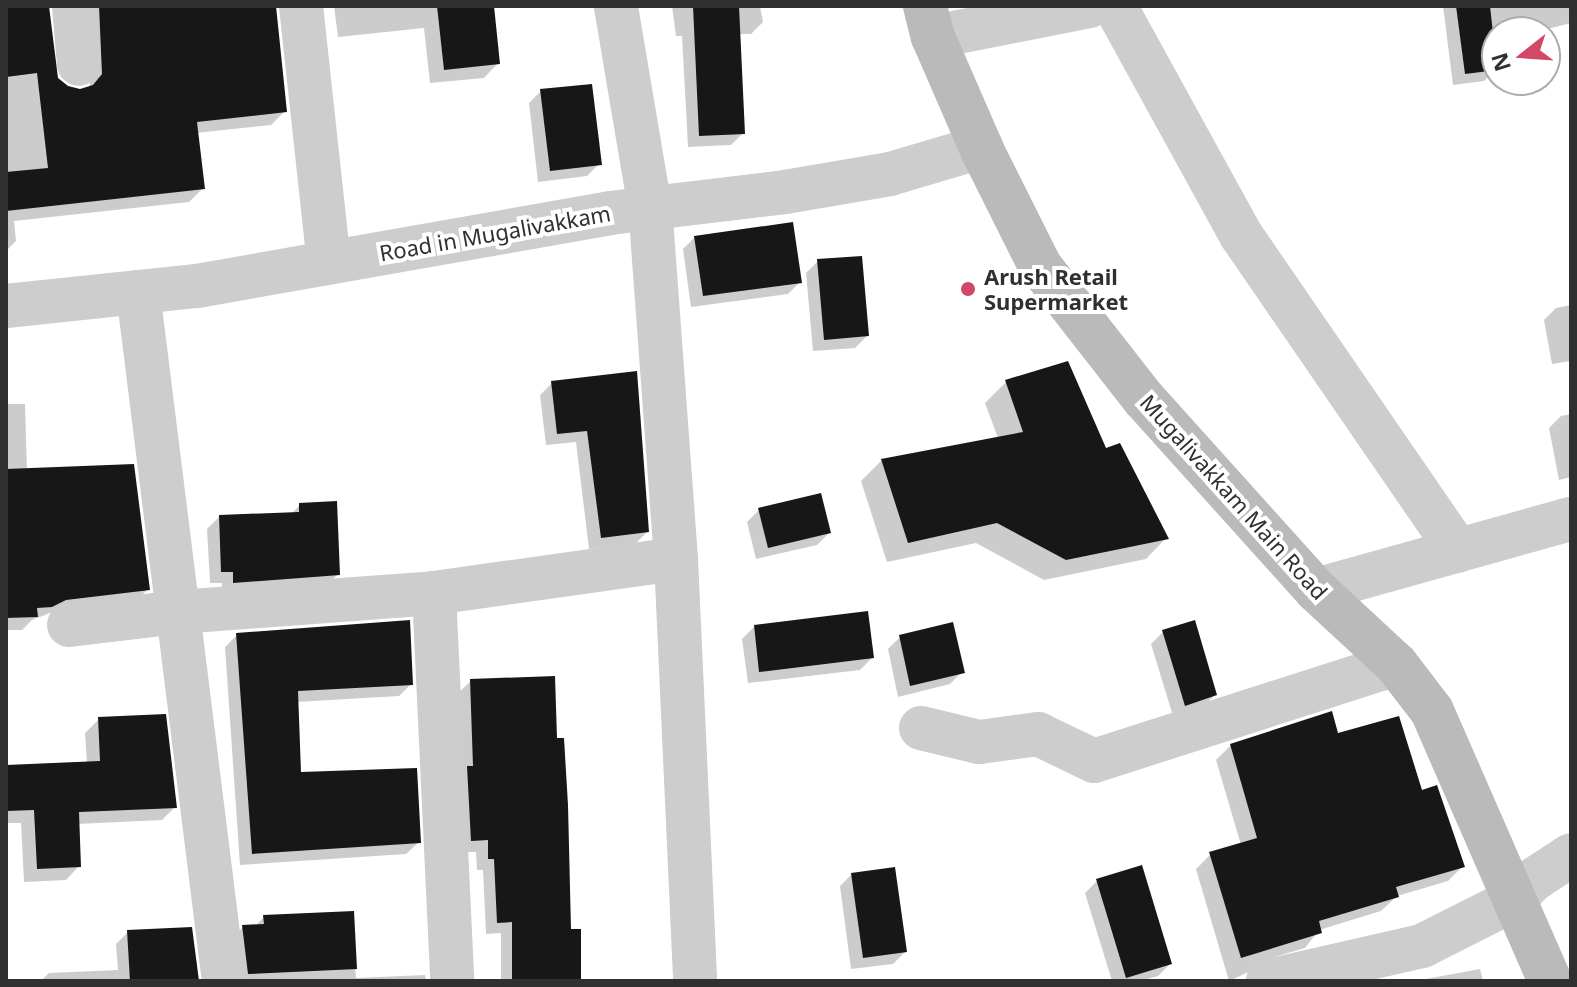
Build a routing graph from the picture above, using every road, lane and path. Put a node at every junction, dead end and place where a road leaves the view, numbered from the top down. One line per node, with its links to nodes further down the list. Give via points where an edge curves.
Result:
1 (74, 6): 7 (street)
2 (301, 6): 10 (street)
3 (616, 6): 9 (street)
4 (1090, 6): 6 (street)
5 (1115, 6): 14 (street, via 1241,235)
6 (929, 22): 8 (street, Mugalivakkam Main Road)
7 (79, 64)
8 (981, 147): 9 (street, Road in Mugalivakkam, via 890,174); 16 (street, Mugalivakkam Main Road, via 1040,266 1144,399)
9 (650, 208): 10 (street, Road in Mugalivakkam); 15 (street)
10 (329, 262): 11 (street, Road in Mugalivakkam)
11 (138, 292): 12 (street, Road in Mugalivakkam); 18 (street)
12 (6, 306)
13 (1571, 519): 14 (street)
14 (1458, 551): 16 (street)
15 (676, 559): 17 (street); 26 (street)
16 (1316, 590): 20 (street, Mugalivakkam Main Road)
17 (434, 593): 18 (street); 25 (street)
18 (178, 612): 19 (street); 24 (street)
19 (69, 625)
20 (1396, 664): 21 (street, via 1094,761 1038,734 979,742); 23 (street, Mugalivakkam Main Road, via 1432,711)
21 (921, 728)
22 (1571, 855): 23 (street)
23 (1515, 899): 27 (street, via 1422,946); 28 (street, Mugalivakkam Main Road)
24 (224, 981)
25 (452, 981)
26 (695, 981)
27 (1268, 981)
28 (1550, 981)

